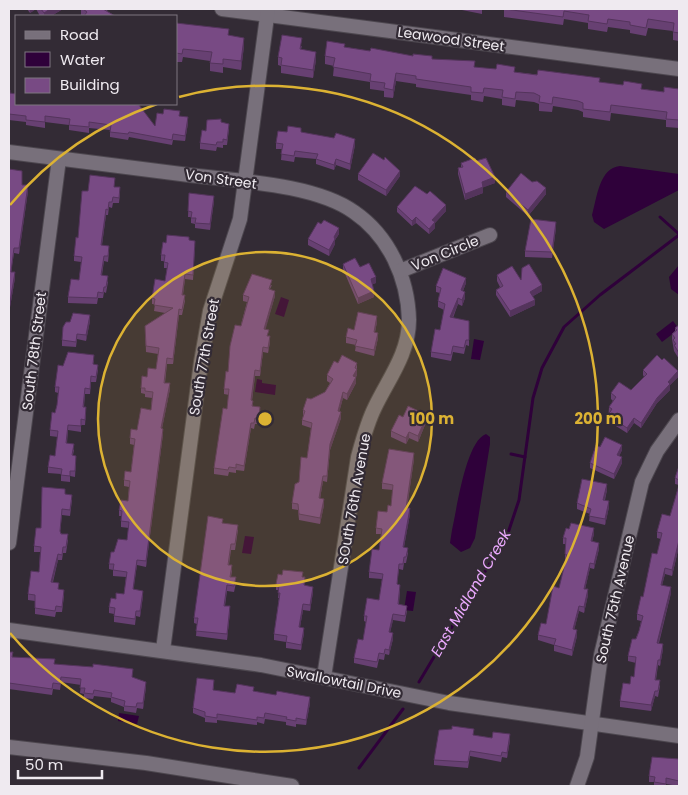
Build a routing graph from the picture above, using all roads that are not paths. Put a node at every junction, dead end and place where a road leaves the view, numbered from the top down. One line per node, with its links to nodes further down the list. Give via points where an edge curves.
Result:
1 (222, 9): 2 (street, Leawood Street)
2 (268, 11): 3 (street, Leawood Street); 6 (street, South 77th Street)
3 (679, 69)
4 (9, 152): 5 (street, Von Street)
5 (59, 159): 6 (street, Von Street); 10 (street, South 78th Street)
6 (245, 182): 8 (street, Von Street, via 313,193 354,212 388,247); 12 (street, South 77th Street, via 237,234 210,310)
7 (490, 235): 8 (street, Von Circle)
8 (400, 271): 13 (street, SOuth 76th Avenue, via 407,300 407,338 401,360 366,428 358,457)
9 (679, 420): 14 (street, South 75th Avenue, via 656,451 642,482 601,655)
10 (9, 543)
11 (9, 630): 12 (street, Swallowtail Drive)
12 (163, 650): 13 (street, Swallowtail Drive)
13 (324, 677): 14 (street, Swallowtail Drive, via 449,703)
14 (592, 724): 15 (street, Swallowtail Drive); 18 (street, South 75th Avenue, via 587,757)
15 (679, 736)
16 (9, 747): 17 (street, via 146,763)
17 (292, 786)
18 (577, 786)

